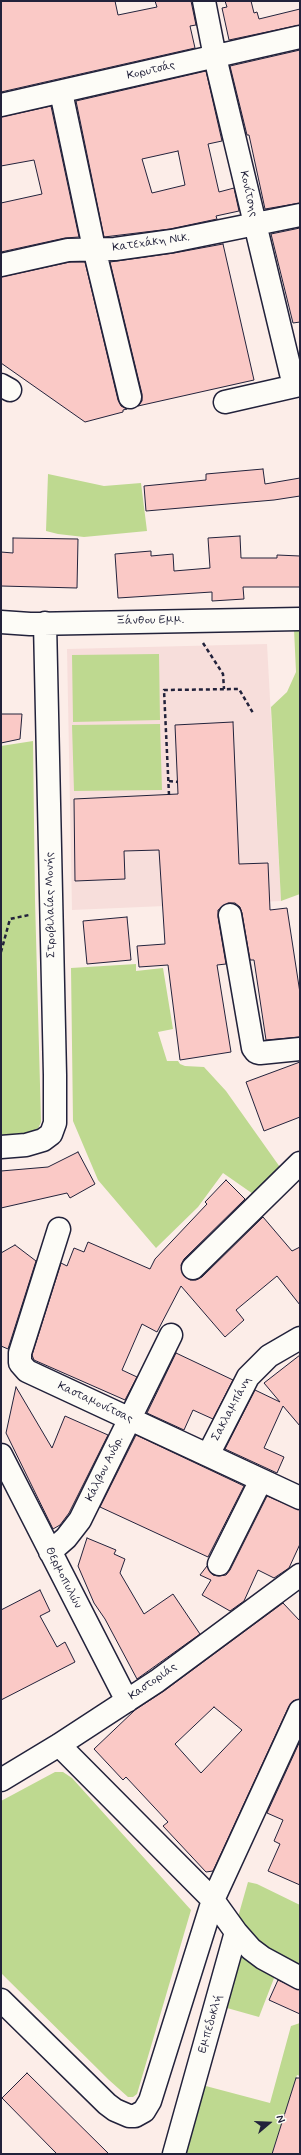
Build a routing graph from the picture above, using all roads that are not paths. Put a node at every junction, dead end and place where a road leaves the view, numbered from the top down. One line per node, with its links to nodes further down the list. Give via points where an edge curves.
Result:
1 (204, 1): 3 (street, Κονίτσης)
2 (300, 37): 3 (street, Κορυτσάς)
3 (215, 57): 4 (street, Κορυτσάς); 7 (street, Κονίτσης)
4 (61, 92): 5 (street, Κορυτσάς); 8 (street)
5 (1, 105)
6 (300, 215): 7 (street, Κατεχάκη Νικ.)
7 (255, 226): 8 (street, Κατεχάκη Νικ., via 143,246); 10 (street, Κονίτσης)
8 (94, 248): 9 (street, Κατεχάκη Νικ., via 68,250); 11 (street)
9 (1, 265)
10 (297, 386): 12 (street)
11 (130, 397)
12 (225, 402)
13 (300, 619): 15 (street, Ξάνθου Εμμ.)
14 (1, 622): 15 (street, Ξάνθου Εμμ.)
15 (45, 623): 18 (street, Στροβιλαίας Μονής, via 55,1123 50,1134 43,1140 26,1145)
16 (230, 915): 17 (street, via 253,1048 260,1053)
17 (300, 1049)
18 (1, 1147)
19 (300, 1163): 21 (street)
20 (59, 1229): 24 (street, Κασταμονίτσας, via 20,1353 20,1363 27,1371)
21 (193, 1268)
22 (171, 1335): 24 (street, Κάλβου Ανδρ.)
23 (300, 1338): 26 (street, Σακλαμπάνη, via 269,1356 253,1371 238,1394)
24 (129, 1419): 26 (street, Κασταμονίτσας); 29 (street, Κάλβου Ανδρ., via 80,1520 66,1538)
25 (1, 1455): 29 (street, Θερμοπυλών)
26 (208, 1455): 27 (street, Κασταμονίτσας)
27 (261, 1480): 28 (street, Κασταμονίτσας); 30 (street)
28 (300, 1498)
29 (50, 1552): 32 (street, Θερμοπυλών)
30 (219, 1564)
31 (300, 1575): 32 (street, Καστοριάς)
32 (126, 1701): 34 (street, Καστοριάς)
33 (300, 1711): 36 (street)
34 (60, 1745): 35 (street, Καστοριάς); 36 (street)
35 (1, 1780)
36 (213, 1900): 37 (street); 39 (street, via 150,2101 144,2111 135,2116 122,2114 107,2104)
37 (236, 1932): 38 (street, via 263,1958); 40 (street, Εμπεδοκλή)
38 (300, 1978)
39 (2, 2004)
40 (174, 2154)

